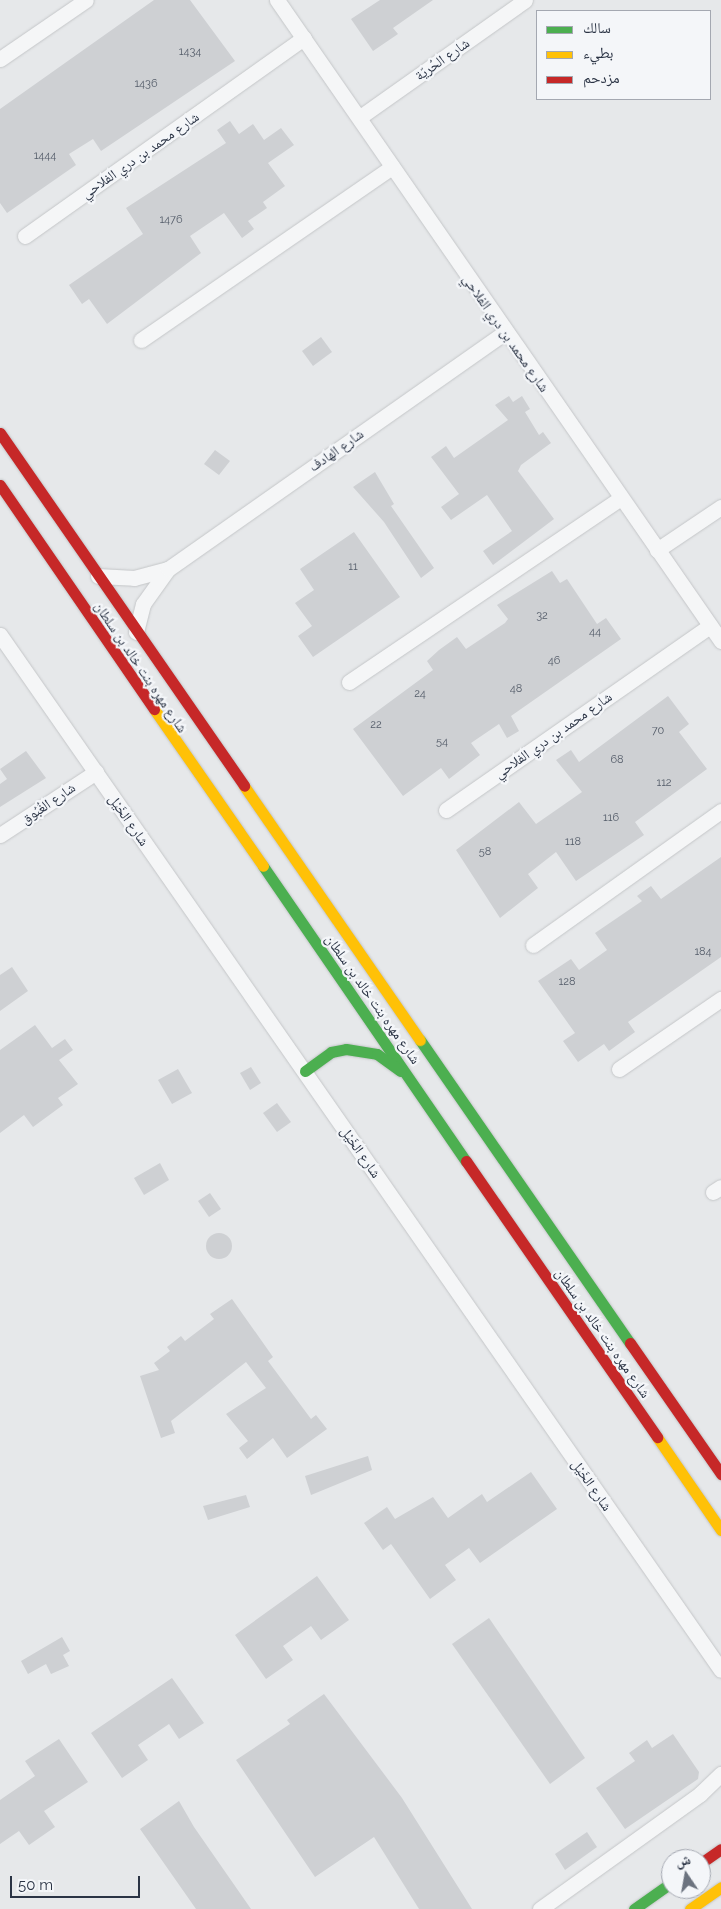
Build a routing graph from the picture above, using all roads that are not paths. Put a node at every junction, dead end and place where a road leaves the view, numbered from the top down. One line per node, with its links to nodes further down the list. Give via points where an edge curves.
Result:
1 (86, 0): 5 (street)
2 (277, 0): 4 (street, شارع محمد بن دري الفلاحي)
3 (525, 0): 6 (street, شارع الحُريّة)
4 (304, 38): 6 (street, شارع محمد بن دري الفلاحي); 8 (street, شارع محمد بن دري الفلاحي)
5 (0, 59)
6 (360, 117): 7 (street, شارع محمد بن دري الفلاحي)
7 (392, 166): 9 (street, شارع محمد بن دري الفلاحي); 10 (street)
8 (25, 236)
9 (504, 332): 13 (street, شارع محمد بن دري الفلاحي); 18 (street, شارع الهادف)
10 (141, 340)
11 (0, 433): 19 (street, شارع مهره بنت خالد بن سلطان)
12 (0, 485): 16 (street, شارع مهره بنت خالد بن سلطان)
13 (621, 498): 17 (street, شارع محمد بن دري الفلاحي); 24 (street)
14 (0, 502): 16 (street)
15 (721, 507): 17 (street)
16 (21, 515): 33 (street, شارع مهره بنت خالد بن سلطان, via 193,769)
17 (657, 550): 20 (street, شارع محمد بن دري الفلاحي)
18 (168, 568): 19 (street, شارع الهادف, via 134,578); 21 (street, شارع الهادف, via 143,604)
19 (98, 576): 21 (street, شارع مهره بنت خالد بن سلطان)
20 (710, 626): 23 (street, شارع محمد بن دري الفلاحي); 26 (street, شارع محمد بن دري الفلاحي)
21 (136, 632): 34 (street, شارع مهره بنت خالد بن سلطان)
22 (0, 635): 25 (street, شارع الخَيْل)
23 (721, 642)
24 (349, 682)
25 (96, 772): 28 (street, شارع الغُبُوق); 31 (street, شارع الخَيْل)
26 (446, 810)
27 (721, 811): 29 (street)
28 (0, 835)
29 (533, 945)
30 (721, 999): 32 (street)
31 (305, 1070): 33 (street, via 331,1052 362,1050 391,1064); 36 (street, شارع الخَيْل)
32 (619, 1070)
33 (417, 1087): 35 (street, شارع مهره بنت خالد بن سلطان)
34 (721, 1474)
35 (721, 1530)
36 (721, 1670)
37 (721, 1774): 40 (street, via 700,1794)
38 (721, 1888): 42 (street)
39 (661, 1891): 41 (street)
40 (540, 1909)
41 (634, 1909)
42 (690, 1909)

